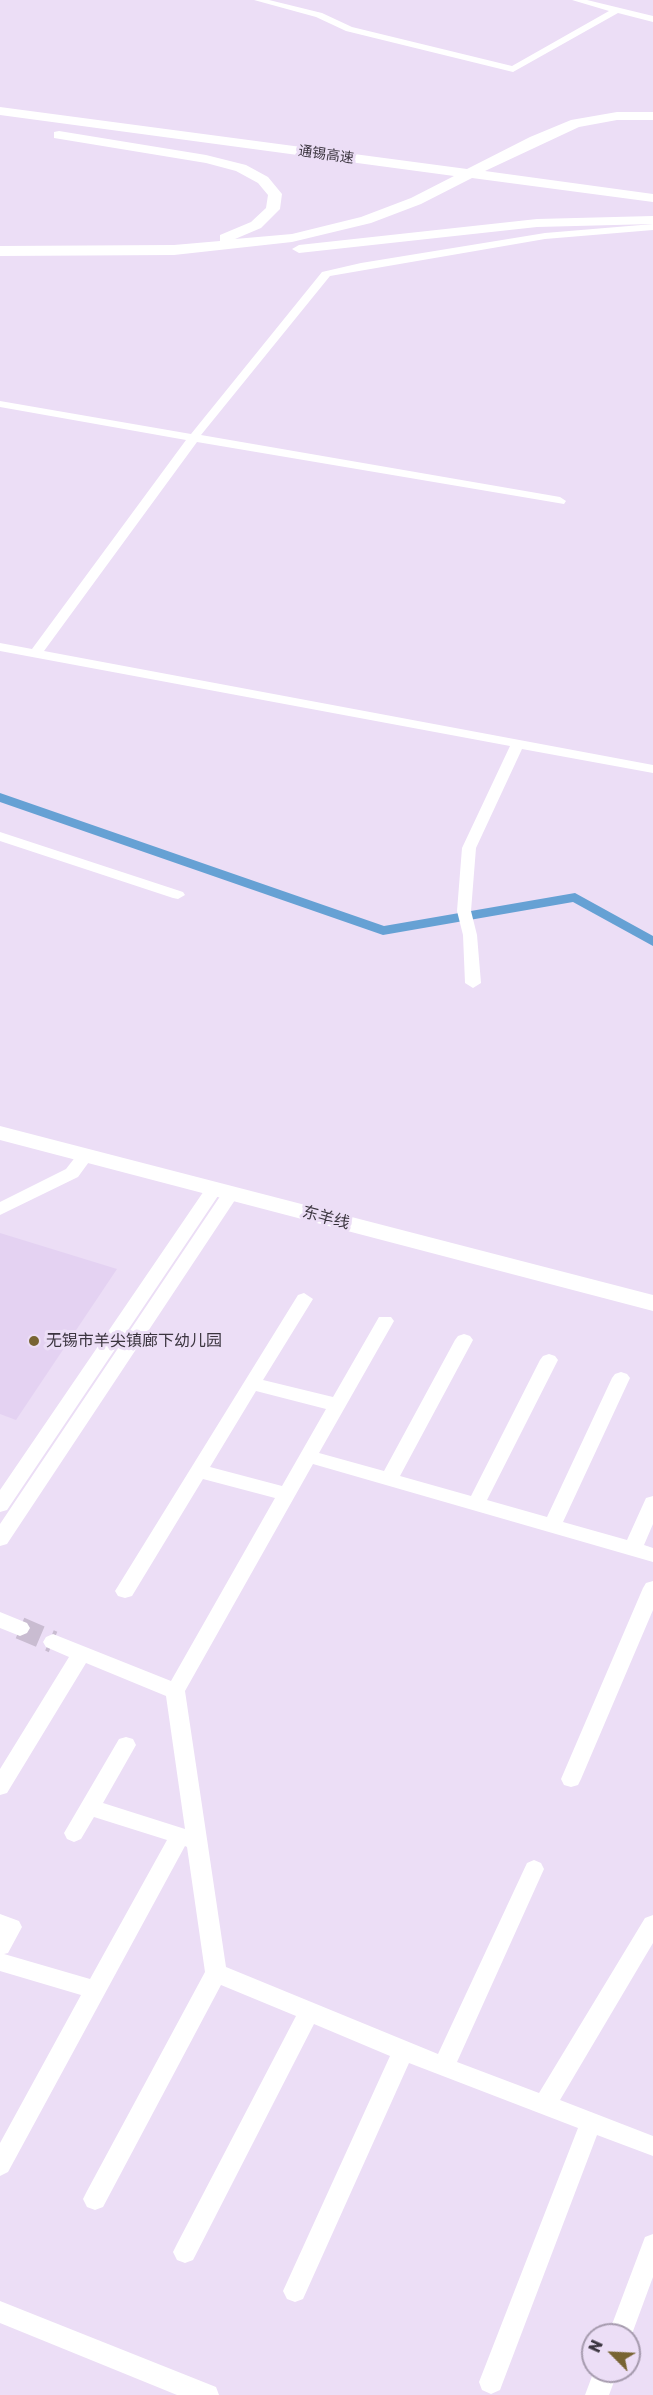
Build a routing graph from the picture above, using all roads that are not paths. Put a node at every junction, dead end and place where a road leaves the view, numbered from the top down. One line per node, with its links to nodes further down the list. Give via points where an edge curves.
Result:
1 (258, 0): 3 (street, via 319,15 349,29 513,69)
2 (576, 0): 3 (street)
3 (616, 10): 4 (street)
4 (653, 19)
5 (0, 111): 9 (highway, 通锡高速)
6 (653, 118): 16 (highway, via 596,122 558,132 452,190 391,214 282,239)
7 (4, 125): 12 (highway, 通锡高速)
8 (44, 133): 16 (highway, via 225,163 262,180 274,194 273,209 267,217 243,232)
9 (277, 148): 10 (highway, via 564,182); 11 (highway, 通锡高速)
10 (653, 185)
11 (653, 198)
12 (653, 208)
13 (653, 220): 16 (highway, via 537,223 337,246)
14 (653, 227): 19 (street, via 545,236 326,274)
15 (0, 251): 16 (highway)
16 (136, 253): 17 (highway)
17 (0, 258)
18 (0, 404): 19 (street)
19 (194, 437): 20 (street); 22 (street)
20 (560, 501)
21 (0, 647): 22 (street)
22 (37, 652): 23 (street)
23 (518, 745): 24 (street); 28 (street, via 469,848 464,911)
24 (653, 769)
25 (6, 838): 26 (street); 27 (street)
26 (0, 853)
27 (178, 895)
28 (473, 983)
29 (0, 1133): 30 (main road, 东羊线)
30 (86, 1155): 31 (main road, 东羊线); 32 (street, via 72,1173)
31 (223, 1191): 34 (main road, 东羊线); 47 (street); 49 (street)
32 (0, 1209)
33 (304, 1299): 39 (street)
34 (653, 1303)
35 (385, 1321): 40 (street)
36 (464, 1340): 43 (street)
37 (549, 1360): 46 (street)
38 (621, 1378): 48 (street)
39 (252, 1383): 40 (street); 42 (street)
40 (338, 1405): 41 (street)
41 (308, 1456): 43 (street); 44 (street)
42 (199, 1471): 44 (street); 53 (street)
43 (389, 1479): 46 (street)
44 (287, 1494): 58 (street)
45 (653, 1503): 50 (street)
46 (476, 1504): 48 (street)
47 (0, 1505)
48 (552, 1526): 50 (street)
49 (0, 1539)
50 (633, 1549): 51 (street)
51 (653, 1555)
52 (653, 1588): 60 (street)
53 (126, 1591)
54 (0, 1620): 55 (street)
55 (20, 1628)
56 (53, 1642): 57 (street)
57 (82, 1653): 58 (street); 61 (street)
58 (175, 1691): 64 (street)
59 (126, 1745): 62 (street)
60 (571, 1779)
61 (0, 1787)
62 (90, 1807): 63 (street); 64 (street)
63 (74, 1833)
64 (188, 1839): 70 (street); 71 (street)
65 (534, 1869): 74 (street)
66 (0, 1923): 68 (street, via 11,1927)
67 (653, 1924): 75 (street)
68 (0, 1946)
69 (0, 1962): 71 (street)
70 (216, 1973): 72 (street); 79 (street)
71 (95, 1990): 78 (street)
72 (309, 2012): 73 (street); 81 (street)
73 (403, 2051): 74 (street); 82 (street)
74 (443, 2067): 75 (street)
75 (544, 2105): 76 (street)
76 (591, 2122): 77 (street); 85 (street)
77 (653, 2146)
78 (0, 2165)
79 (95, 2199)
80 (653, 2245): 84 (street)
81 (185, 2252)
82 (295, 2291)
83 (0, 2312): 86 (street)
84 (624, 2323)
85 (491, 2382)
86 (207, 2395)

